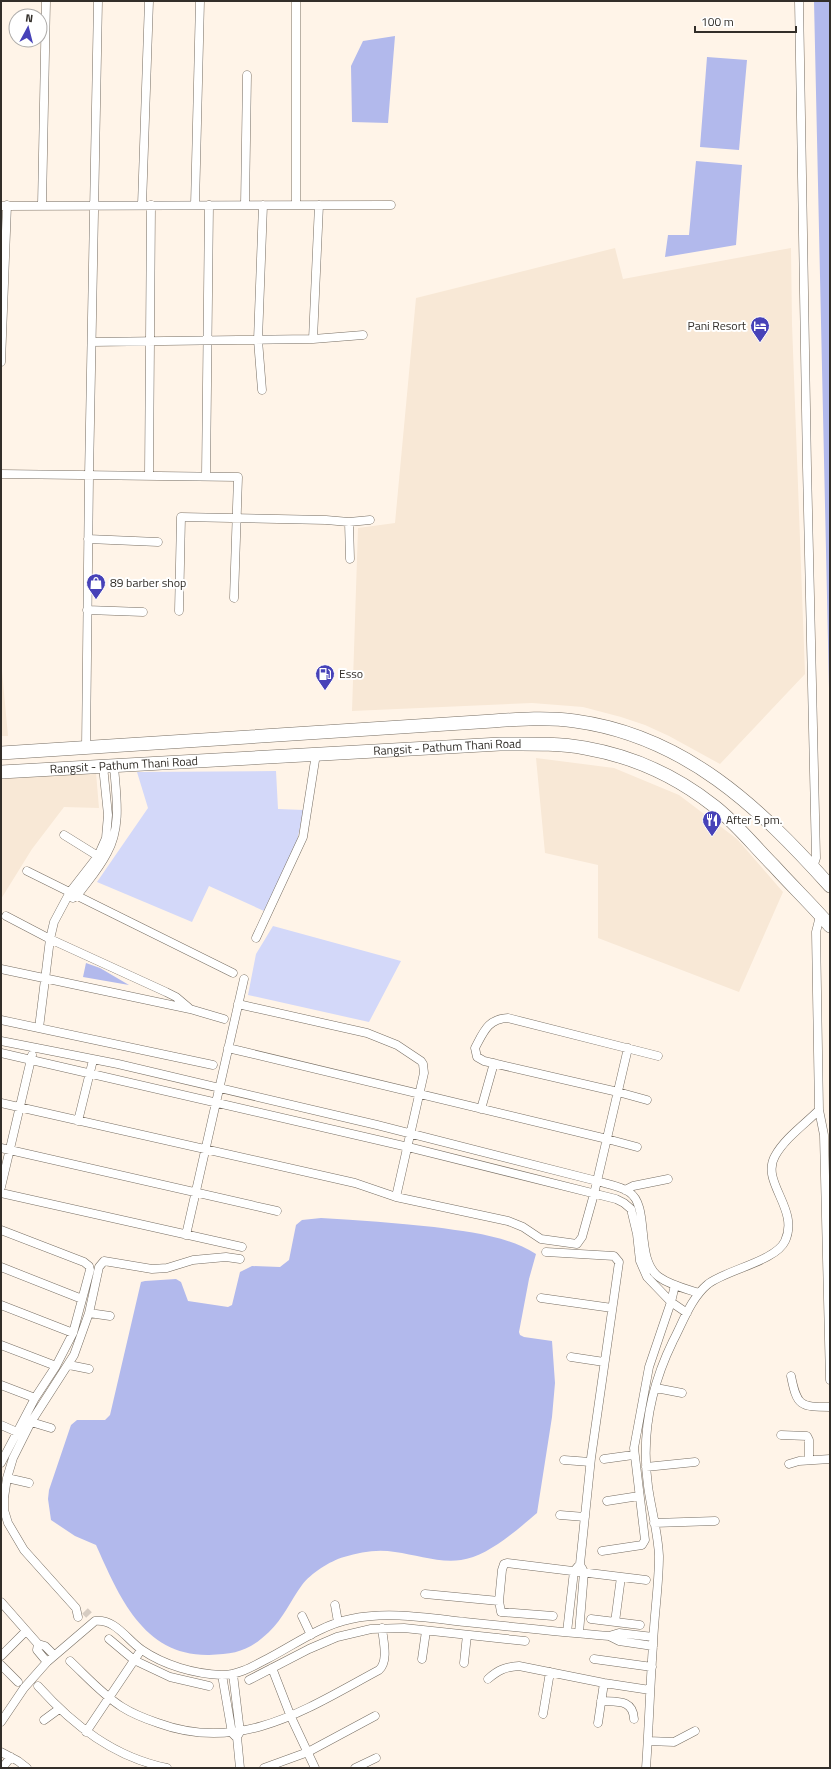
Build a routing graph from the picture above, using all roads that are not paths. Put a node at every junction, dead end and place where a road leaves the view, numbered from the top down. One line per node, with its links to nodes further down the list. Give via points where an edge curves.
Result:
1 (46, 1): 8 (street)
2 (98, 1): 9 (street)
3 (149, 1): 10 (street)
4 (200, 1): 12 (street)
5 (296, 1): 16 (street)
6 (799, 1): 51 (street, via 816,858)
7 (247, 75): 14 (street)
8 (42, 205): 9 (street); 19 (street)
9 (93, 205): 10 (street); 24 (street)
10 (142, 205): 11 (street)
11 (151, 205): 12 (street); 25 (street)
12 (194, 205): 13 (street)
13 (209, 205): 14 (street); 23 (street)
14 (245, 205): 15 (street)
15 (263, 205): 16 (street); 22 (street)
16 (296, 205): 17 (street)
17 (319, 205): 18 (street); 21 (street)
18 (392, 205)
19 (4, 206): 26 (street)
20 (363, 335): 21 (street)
21 (313, 339): 22 (street)
22 (258, 340): 23 (street); 27 (street)
23 (207, 341): 25 (street); 31 (street)
24 (92, 342): 25 (street); 30 (street)
25 (149, 342): 29 (street)
26 (1, 362)
27 (262, 390)
28 (1, 474): 30 (street)
29 (149, 475): 30 (street); 31 (street)
30 (89, 476): 35 (street)
31 (206, 476): 32 (street, via 238,477)
32 (237, 518): 34 (street); 38 (street); 40 (street, via 181,517)
33 (370, 520): 34 (street)
34 (349, 522): 37 (street)
35 (88, 539): 36 (street); 39 (street)
36 (158, 542)
37 (350, 559)
38 (234, 598)
39 (87, 610): 41 (street); 43 (street)
40 (178, 611)
41 (143, 612)
42 (170, 742): 43 (main road, Rangsit - Pathum Thani Road); 46 (main road); 51 (main road, Rangsit - Pathum Thani Road, via 521,719 588,723 633,735 703,768 752,806)
43 (86, 748): 44 (main road, Rangsit - Pathum Thani Road)
44 (1, 753)
45 (316, 754): 46 (main road, Rangsit - Pathum Thani Road); 56 (main road, Rangsit - Pathum Thani Road, via 546,744 583,748 633,761 672,778 715,806); 57 (street, via 303,837)
46 (171, 762): 47 (main road, Rangsit - Pathum Thani Road)
47 (109, 766): 48 (main road, Rangsit - Pathum Thani Road); 50 (street, via 116,799 116,825 113,840)
48 (1, 772)
49 (64, 835): 50 (street)
50 (100, 858): 54 (street)
51 (813, 867): 53 (main road, Rangsit - Pathum Thani Road)
52 (27, 871): 54 (street)
53 (830, 886)
54 (73, 894): 58 (street, via 54,922); 60 (street)
55 (6, 916): 58 (street)
56 (826, 921): 90 (street, via 816,932)
57 (256, 938)
58 (50, 939): 61 (street); 64 (street, via 166,992)
59 (1, 969): 61 (street)
60 (233, 973)
61 (44, 978): 64 (street); 67 (street)
62 (244, 979): 63 (street)
63 (238, 1004): 70 (street); 83 (street, via 367,1033 397,1045 423,1064)
64 (190, 1009): 65 (street)
65 (224, 1019)
66 (1, 1020): 67 (street)
67 (39, 1028): 77 (street)
68 (1, 1041): 69 (street)
69 (34, 1048): 74 (street); 75 (street)
70 (228, 1048): 81 (street); 83 (street)
71 (628, 1048): 73 (street); 76 (street, via 519,1020 498,1019 486,1028 475,1048 477,1057); 82 (street)
72 (1, 1053): 74 (street)
73 (658, 1056)
74 (31, 1060): 79 (street); 88 (street)
75 (93, 1060): 78 (street); 79 (street)
76 (494, 1063): 82 (street); 89 (street)
77 (214, 1065)
78 (155, 1073): 80 (street); 81 (street)
79 (90, 1074): 80 (street); 92 (street)
80 (152, 1088): 86 (street)
81 (218, 1089): 86 (street); 87 (street)
82 (618, 1092): 84 (street); 94 (street)
83 (420, 1094): 89 (street); 93 (street)
84 (647, 1100)
85 (1, 1103): 88 (street)
86 (215, 1103): 91 (street); 98 (street)
87 (285, 1103): 91 (street); 93 (street)
88 (20, 1108): 92 (street); 99 (street)
89 (481, 1109): 94 (street)
90 (819, 1110): 116 (street, via 774,1157 771,1169 774,1183 785,1204 789,1224 785,1242 773,1254 711,1282); 133 (street, via 824,1135)
91 (282, 1118): 95 (street)
92 (78, 1121): 98 (street)
93 (411, 1133): 95 (street); 101 (street)
94 (606, 1139): 96 (street); 101 (street)
95 (408, 1147): 106 (street); 107 (street)
96 (637, 1147)
97 (1, 1148): 99 (street)
98 (205, 1149): 104 (street); 107 (street, via 355,1183)
99 (10, 1150): 102 (street); 104 (street)
100 (668, 1179): 103 (street)
101 (597, 1181): 103 (street); 106 (street)
102 (1, 1187)
103 (625, 1190): 115 (street, via 635,1198 646,1256 652,1271 659,1278)
104 (197, 1192): 108 (street); 110 (street)
105 (1, 1193): 110 (street)
106 (594, 1194): 107 (street, via 582,1237 577,1244 541,1239 508,1221); 119 (street, via 616,1199 631,1209 640,1261 646,1277)
107 (396, 1197)
108 (277, 1211)
109 (1, 1230): 117 (street, via 89,1266)
110 (186, 1235): 111 (street)
111 (242, 1247)
112 (546, 1252): 121 (street, via 617,1258 619,1265)
113 (240, 1259): 122 (street, via 226,1257 193,1260 167,1268 152,1269 104,1261 99,1267)
114 (1, 1267): 117 (street)
115 (675, 1285): 116 (street); 119 (street)
116 (699, 1293): 123 (street)
117 (82, 1298): 125 (street)
118 (541, 1298): 121 (street)
119 (671, 1302): 123 (street); 144 (street, via 649,1366)
120 (1, 1305): 125 (street)
121 (612, 1308): 128 (street)
122 (89, 1313): 124 (street); 129 (street)
123 (687, 1313): 135 (street, via 667,1354)
124 (110, 1316)
125 (72, 1334): 130 (street)
126 (1, 1345): 130 (street)
127 (571, 1357): 128 (street)
128 (604, 1362): 149 (street)
129 (69, 1365): 131 (street); 139 (street)
130 (56, 1366): 137 (street)
131 (89, 1369)
132 (791, 1376): 138 (street, via 796,1398 801,1403)
133 (830, 1380)
134 (1, 1385): 137 (street)
135 (656, 1388): 136 (street); 153 (street, via 648,1420 644,1452)
136 (682, 1393)
137 (35, 1398): 142 (street)
138 (830, 1407)
139 (31, 1422): 141 (street); 154 (street, via 13,1458)
140 (1, 1425): 142 (street)
141 (51, 1428)
142 (17, 1432): 151 (street)
143 (781, 1435): 148 (street, via 807,1436)
144 (633, 1455): 145 (street); 156 (street)
145 (604, 1459)
146 (830, 1459): 148 (street)
147 (564, 1460): 149 (street)
148 (809, 1460): 152 (street)
149 (590, 1462): 159 (street)
150 (696, 1462): 153 (street)
151 (1, 1463)
152 (788, 1464)
153 (646, 1467): 161 (street)
154 (7, 1478): 155 (street); 172 (street, via 4,1510 8,1523 24,1550)
155 (29, 1483)
156 (639, 1496): 157 (street); 162 (street, via 644,1544)
157 (607, 1501)
158 (560, 1515): 159 (street)
159 (585, 1517): 163 (street)
160 (715, 1521): 161 (street)
161 (654, 1523): 190 (street, via 659,1555)
162 (602, 1551)
163 (580, 1564): 164 (street); 165 (street)
164 (574, 1571): 165 (street); 169 (street, via 504,1564); 184 (street)
165 (584, 1572): 166 (street); 185 (street)
166 (621, 1577): 167 (street); 179 (street)
167 (646, 1580)
168 (425, 1594): 169 (street)
169 (499, 1601): 175 (street, via 501,1612)
170 (1, 1602): 182 (street)
171 (335, 1605): 178 (street)
172 (76, 1608): 173 (street); 177 (street)
173 (90, 1615): 177 (street); 192 (street, via 111,1623)
174 (302, 1616): 186 (street)
175 (553, 1616)
176 (591, 1619): 179 (street)
177 (83, 1622): 193 (street)
178 (338, 1622): 184 (street, via 367,1617 405,1616); 186 (street)
179 (615, 1622): 180 (street)
180 (640, 1625)
181 (382, 1628): 183 (street); 203 (street, via 359,1630 338,1637); 221 (street, via 385,1655 382,1667)
182 (26, 1631): 191 (street); 194 (street)
183 (426, 1631): 187 (street); 195 (street)
184 (567, 1632): 185 (street)
185 (579, 1633): 190 (street, via 609,1636 619,1641)
186 (311, 1635): 206 (street, via 248,1669)
187 (467, 1635): 189 (street); 200 (street)
188 (109, 1639): 197 (street)
189 (524, 1641)
190 (653, 1642): 202 (street)
191 (38, 1644): 193 (street, via 45,1646); 199 (street, via 37,1650)
192 (141, 1650): 197 (street); 205 (street, via 184,1669)
193 (54, 1655): 199 (street)
194 (1, 1656)
195 (422, 1659)
196 (594, 1659): 202 (street)
197 (134, 1660): 212 (street, via 170,1677); 214 (street)
198 (70, 1661): 214 (street)
199 (47, 1662): 224 (street, via 24,1688)
200 (464, 1663)
201 (1, 1665): 209 (street)
202 (652, 1667): 213 (street)
203 (272, 1668): 208 (street); 221 (street)
204 (550, 1672): 207 (street, via 519,1666 505,1667); 210 (street); 219 (street)
205 (222, 1674): 206 (street); 216 (street)
206 (233, 1674): 215 (street)
207 (488, 1679)
208 (249, 1680)
209 (18, 1682)
210 (604, 1683): 213 (street); 217 (street)
211 (38, 1686): 218 (street)
212 (210, 1686)
213 (650, 1690): 229 (street)
214 (109, 1697): 227 (street); 228 (street, via 123,1708 173,1729)
215 (236, 1699): 216 (street); 228 (street)
216 (227, 1701): 228 (street)
217 (601, 1701): 222 (street, via 631,1706); 225 (street)
218 (59, 1709): 223 (street); 227 (street)
219 (543, 1714)
220 (375, 1716): 231 (street)
221 (291, 1717): 228 (street); 231 (street)
222 (634, 1719)
223 (44, 1720)
224 (1, 1721)
225 (598, 1723)
226 (695, 1731): 229 (street, via 674,1742)
227 (86, 1732): 236 (street, via 127,1755 145,1763)
228 (236, 1734): 237 (street)
229 (648, 1741): 241 (street)
230 (1, 1752): 232 (street)
231 (308, 1752): 238 (street); 239 (street)
232 (11, 1757): 234 (street); 235 (street)
233 (376, 1758): 240 (street)
234 (2, 1768)
235 (27, 1768)
236 (167, 1768)
237 (240, 1768)
238 (264, 1768)
239 (315, 1768)
240 (355, 1768)
241 (646, 1768)

